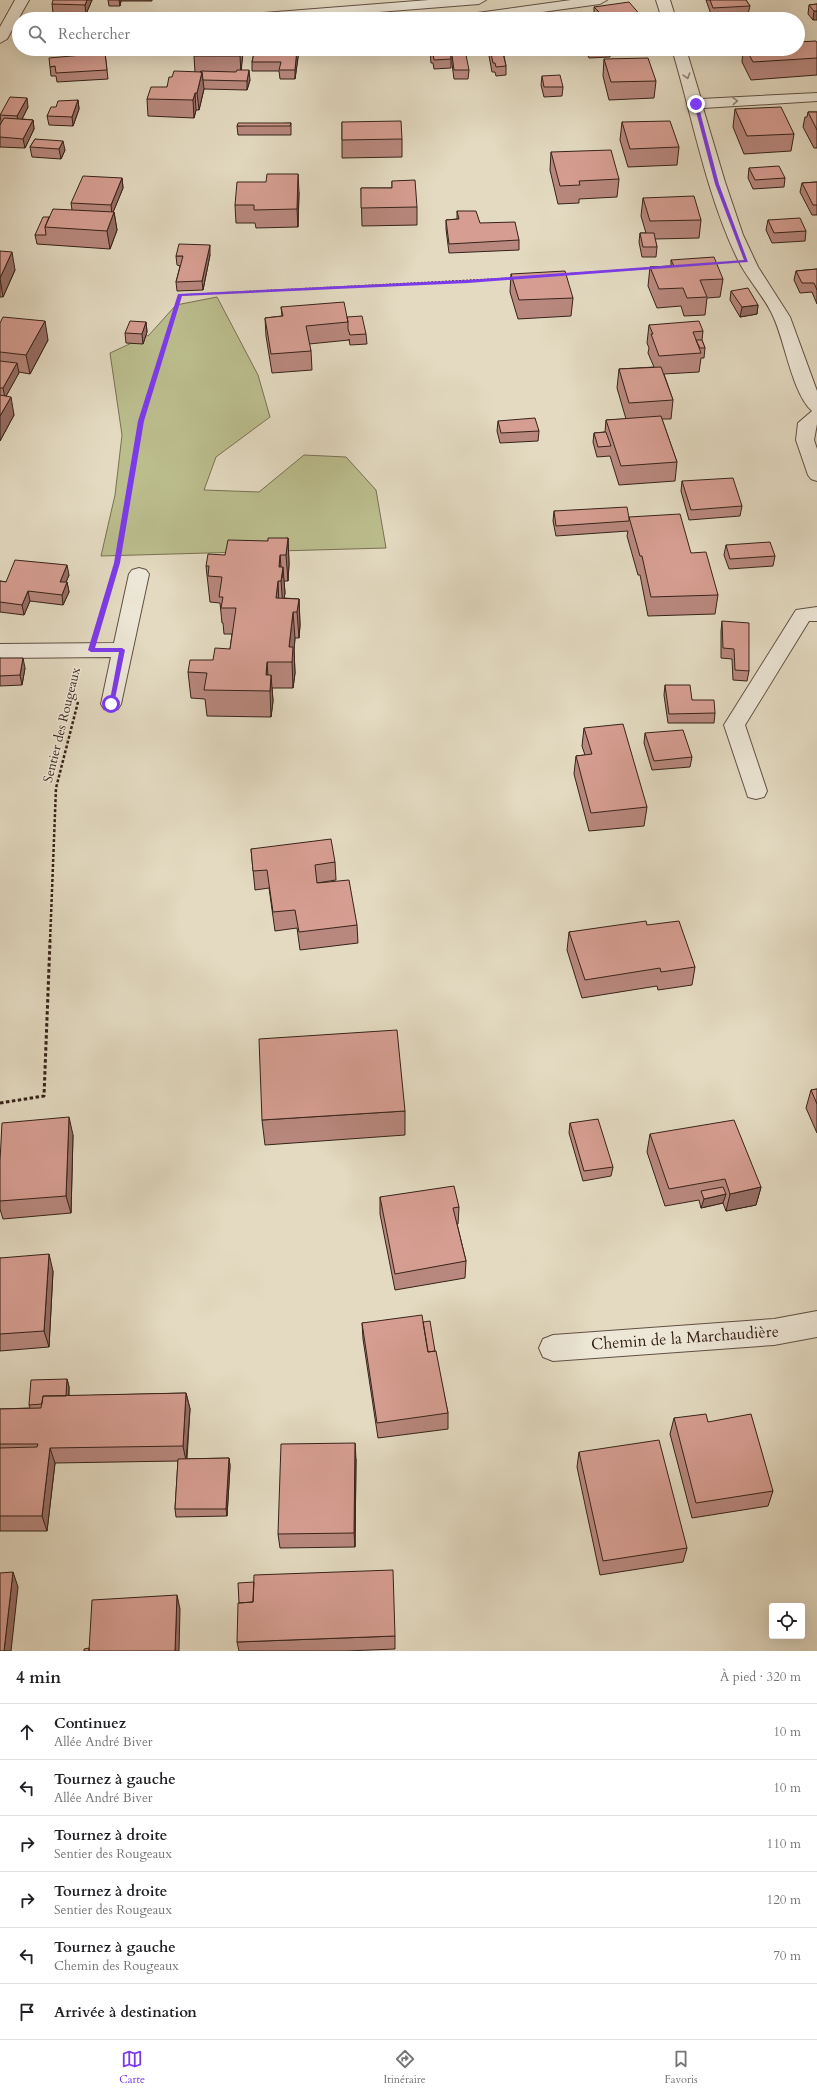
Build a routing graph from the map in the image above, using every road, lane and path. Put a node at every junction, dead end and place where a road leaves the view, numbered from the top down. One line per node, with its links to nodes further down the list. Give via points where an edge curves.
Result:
1 (22, 0): 5 (street)
2 (478, 0): 6 (street)
3 (600, 0): 7 (street)
4 (663, 0): 8 (street)
5 (15, 12)
6 (327, 12)
7 (513, 12)
8 (667, 12)
9 (12, 18): 11 (street)
10 (12, 36): 11 (street)
11 (1, 37)
12 (681, 56): 14 (street, one-way to 14)
13 (817, 97): 14 (street, one-way to 13)
14 (696, 104): 18 (street, via 717,184 747,261 781,316 807,392)
15 (659, 267): 16 (path)
16 (556, 275)
17 (516, 278): 21 (path, via 180,295 141,421)
18 (817, 407)
19 (817, 415): 20 (street, via 807,423 805,440)
20 (817, 475)
21 (118, 555)
22 (139, 574): 25 (street)
23 (817, 614): 28 (street, via 803,615 734,726)
24 (91, 650): 25 (street); 26 (street); 29 (path, Sentier des Rougeaux, via 56,788 44,1096)
25 (122, 650): 27 (street)
26 (0, 651)
27 (111, 704)
28 (756, 791)
29 (0, 1103)
30 (817, 1324): 31 (street, Chemin de la Marchaudière, via 774,1332)
31 (552, 1348)

